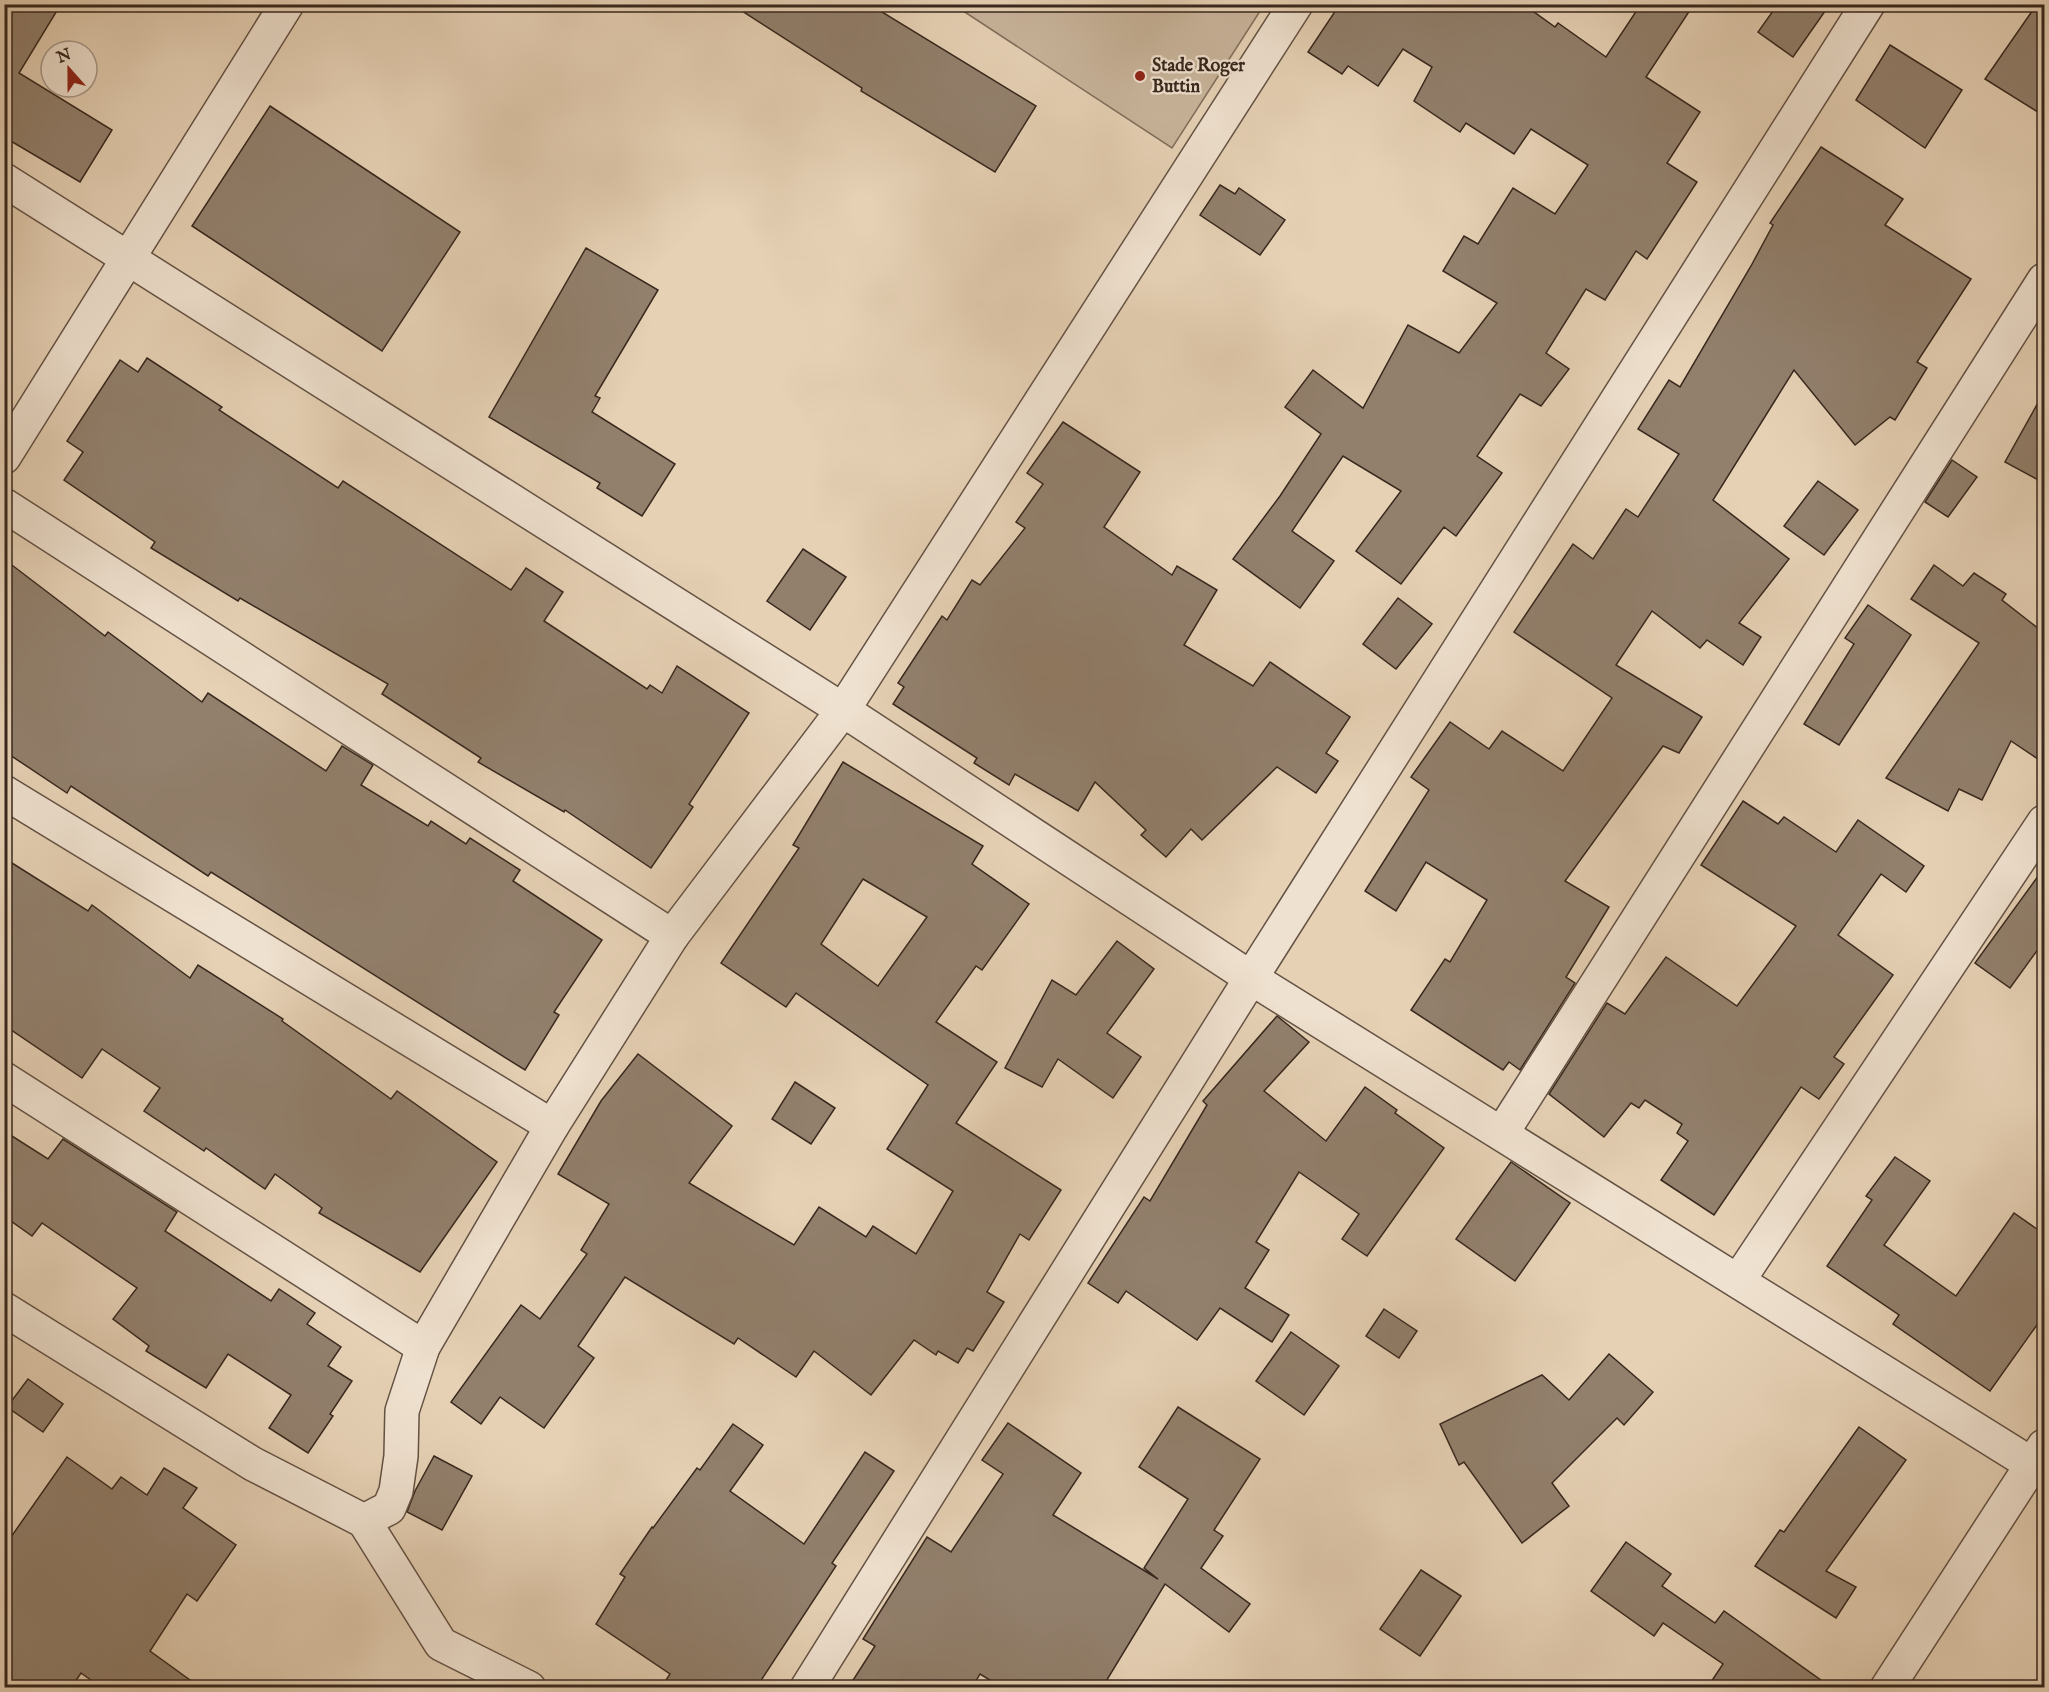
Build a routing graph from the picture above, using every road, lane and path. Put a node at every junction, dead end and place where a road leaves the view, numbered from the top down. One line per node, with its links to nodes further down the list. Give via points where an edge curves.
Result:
1 (287, 4): 5 (street)
2 (1296, 4): 9 (street)
3 (1868, 4): 13 (street)
4 (4, 180): 5 (street)
5 (129, 259): 7 (street); 9 (street)
6 (2044, 280): 16 (street)
7 (4, 458)
8 (4, 505): 12 (street)
9 (843, 710): 12 (street); 13 (street)
10 (4, 792): 15 (street)
11 (2044, 822): 17 (street)
12 (672, 936): 15 (street)
13 (1251, 978): 16 (street); 23 (street)
14 (4, 1078): 19 (street)
15 (552, 1126): 19 (street)
16 (1502, 1133): 17 (street)
17 (1738, 1281): 20 (street)
18 (4, 1309): 21 (street, via 253,1464)
19 (423, 1347): 21 (street, via 402,1411 396,1491 388,1508)
20 (2041, 1461): 24 (street)
21 (364, 1521): 22 (street, via 441,1644)
22 (529, 1688)
23 (807, 1688)
24 (1887, 1688)

